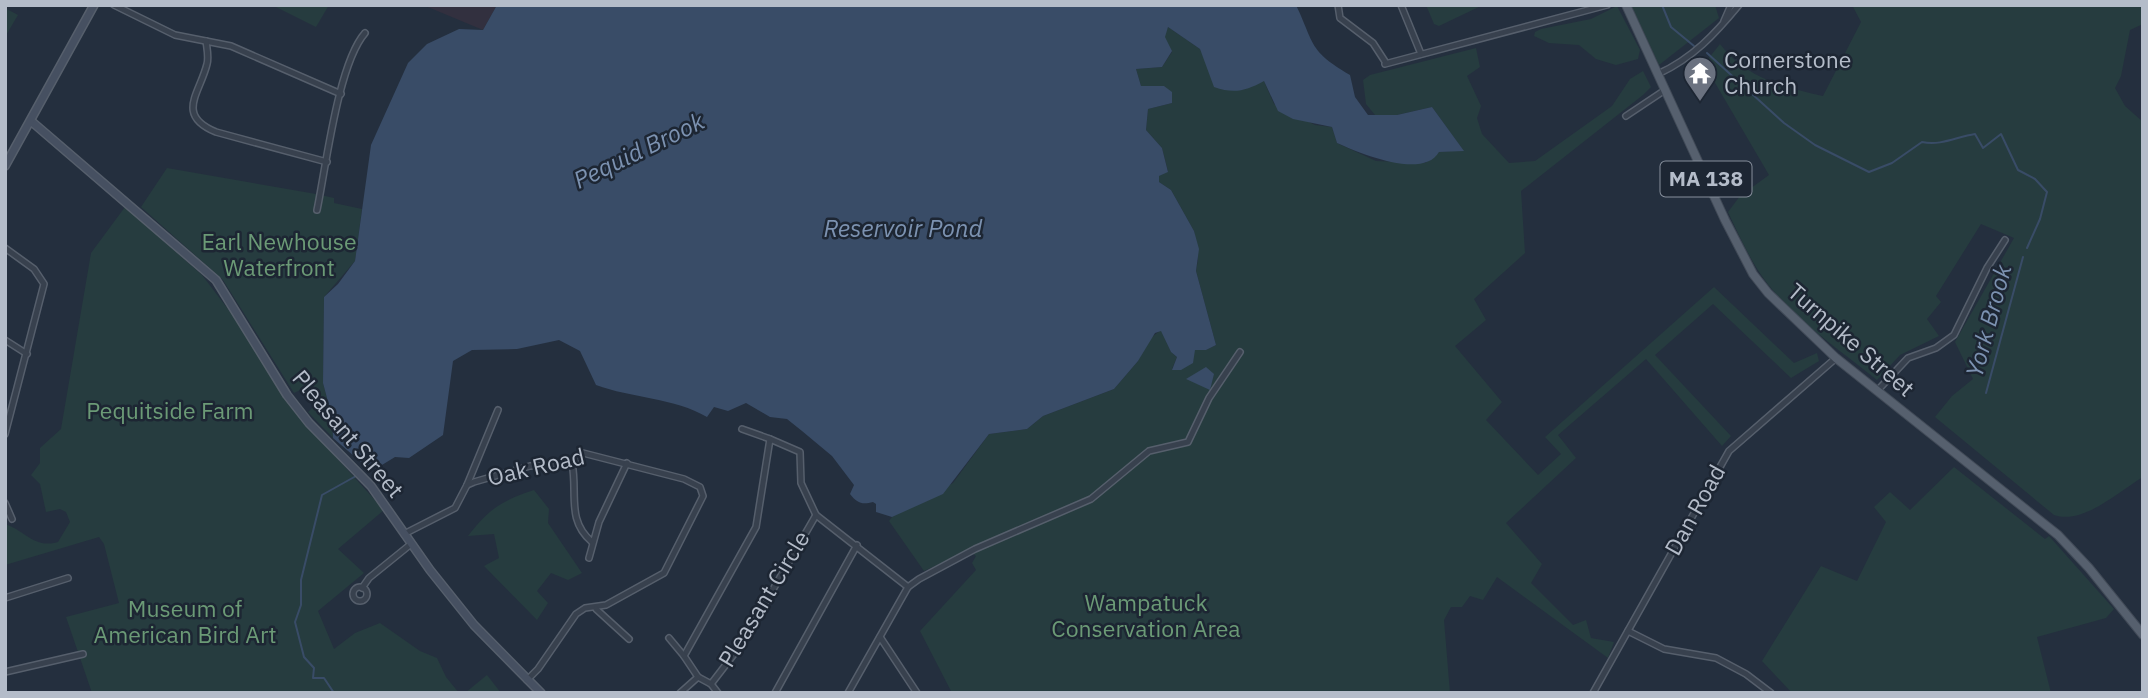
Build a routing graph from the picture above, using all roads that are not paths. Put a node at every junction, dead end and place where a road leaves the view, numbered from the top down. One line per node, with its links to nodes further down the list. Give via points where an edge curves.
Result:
1 (94, 5): 17 (main road)
2 (114, 5): 11 (street, via 175,35)
3 (1338, 5): 12 (street, via 1339,18 1373,43 1385,64)
4 (1401, 5): 12 (street)
5 (1607, 5): 12 (street)
6 (1626, 5): 13 (main road, Turnpike Street / MA 138)
7 (1731, 5): 9 (street)
8 (1739, 5): 9 (street)
9 (1723, 24): 13 (street, via 1699,49)
10 (365, 33): 15 (street, via 356,46)
11 (206, 41): 15 (street, via 231,46); 18 (street, via 207,62 193,102 199,122 216,132)
12 (1421, 54)
13 (1658, 74): 14 (main road, Turnpike Street / MA 138)
14 (1665, 90): 16 (street); 26 (main road, Turnpike Street / MA 138, via 1753,274 1778,305)
15 (341, 94): 18 (street)
16 (1626, 116)
17 (31, 121): 19 (main road); 38 (main road, Pleasant Street, via 216,280 287,395 367,482)
18 (327, 162): 20 (street)
19 (5, 166)
20 (317, 211)
21 (2005, 240): 27 (street, via 1954,335 1936,348 1908,358)
22 (5, 248): 25 (street, via 34,269 44,284)
23 (5, 340): 25 (street)
24 (1240, 352): 44 (street, via 1209,398 1188,442 1149,451 1091,499 936,568)
25 (27, 354): 30 (street)
26 (1836, 358): 27 (main road, Turnpike Street / MA 138); 48 (street, Dan Road, via 1729,451)
27 (1877, 391): 49 (main road, Turnpike Street / MA 138, via 2058,535)
28 (498, 410): 34 (street)
29 (742, 429): 31 (street, Pleasant Circle)
30 (5, 434)
31 (770, 439): 36 (street, Pleasant Circle, via 800,452 801,483); 54 (street, Pleasant Circle, via 756,527)
32 (572, 463): 33 (street, Oak Road, via 589,453); 34 (street, Oak Road, via 530,466); 39 (street, via 574,514)
33 (627, 463): 39 (street); 47 (street, Oak Road, via 684,478 700,487 703,496 664,573)
34 (467, 485): 38 (street, Oak Road, via 455,508)
35 (5, 503): 37 (street)
36 (816, 515): 41 (street, Pleasant Circle); 58 (street, Pleasant Circle, via 741,645)
37 (12, 519)
38 (404, 534): 40 (main road, Pleasant Street)
39 (592, 542): 42 (street)
40 (411, 544): 45 (street); 57 (main road, Pleasant Street, via 474,625)
41 (857, 545): 44 (street, Pleasant Circle); 62 (street)
42 (589, 558)
43 (68, 578): 46 (street)
44 (908, 587): 50 (street)
45 (362, 588)
46 (5, 598)
47 (596, 609): 52 (street); 57 (street, Oak Road, via 585,608 576,614)
48 (1628, 631): 65 (street, Dan Road); 66 (street, via 1664,649 1716,658)
49 (2143, 635)
50 (880, 637): 63 (street); 64 (street)
51 (669, 638): 54 (street, Pleasant Circle)
52 (629, 639)
53 (83, 654): 55 (street)
54 (684, 656): 56 (street, Pleasant Circle)
55 (5, 672)
56 (698, 677): 58 (street, Pleasant Circle); 60 (street, Pleasant Circle)
57 (527, 681): 59 (main road, Pleasant Street)
58 (711, 684): 61 (street, Pleasant Circle)
59 (541, 693)
60 (680, 693)
61 (718, 693)
62 (775, 693)
63 (848, 693)
64 (917, 693)
65 (1593, 693)
66 (1770, 693)

